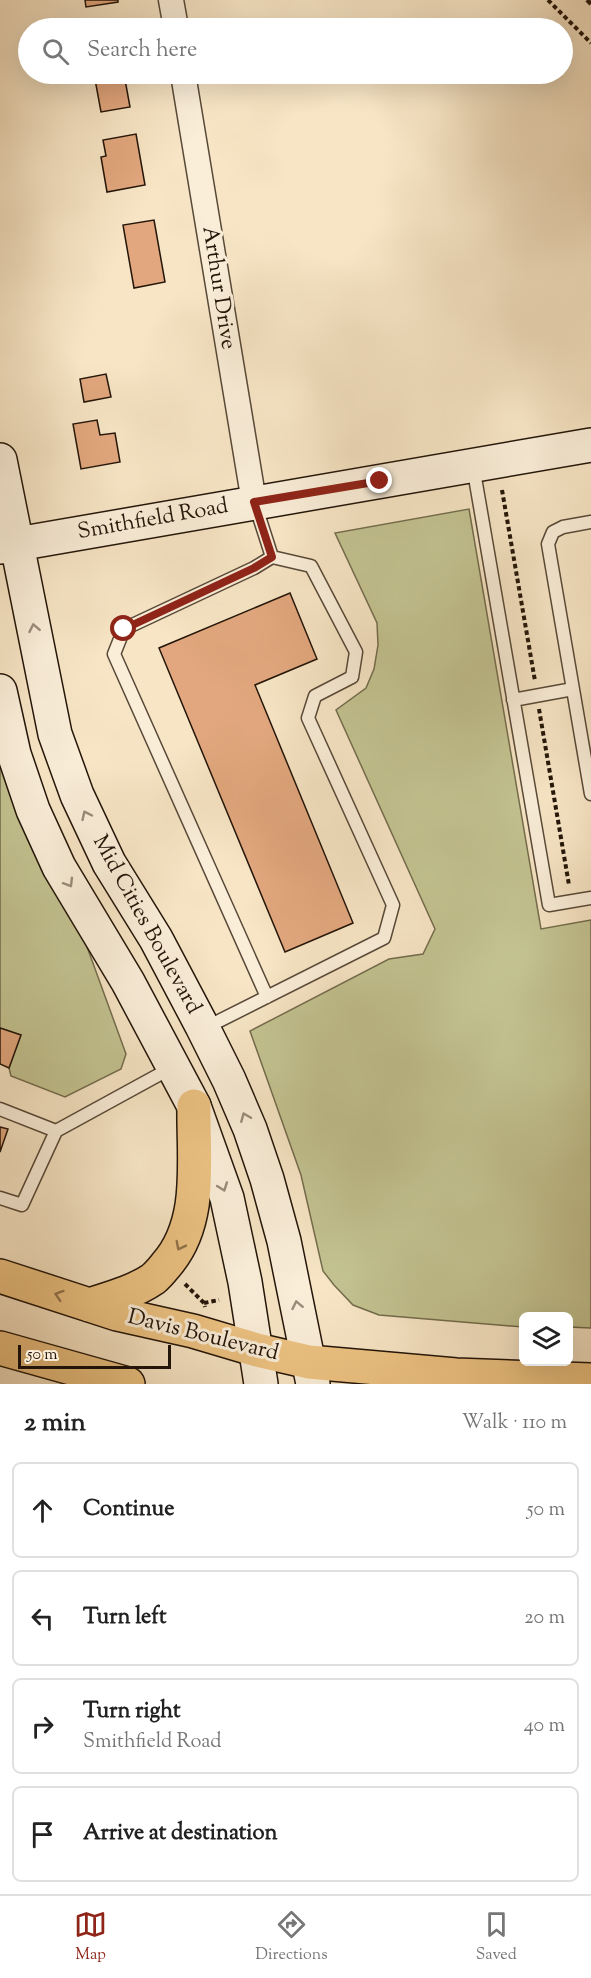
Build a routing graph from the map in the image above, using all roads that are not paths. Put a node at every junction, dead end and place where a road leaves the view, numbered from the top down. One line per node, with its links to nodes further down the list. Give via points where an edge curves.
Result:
1 (171, 0): 2 (street)
2 (174, 18)
3 (185, 84): 7 (street, Arthur Drive)
4 (591, 446): 6 (main road, Smithfield Road)
5 (0, 460): 9 (main road, Mid Cities Boulevard)
6 (473, 466): 7 (main road, Smithfield Road); 13 (lane)
7 (254, 502): 9 (main road, Smithfield Road); 10 (lane)
8 (591, 522): 11 (lane, via 553,532 548,544)
9 (9, 546): 17 (main road, Mid Cities Boulevard, one-way to 9, via 156,939 109,863 77,795 55,734)
10 (272, 557): 16 (lane, via 124,629 114,654); 16 (lane, via 312,566 356,652 352,677 315,696 308,718 393,906 384,938)
11 (573, 689): 13 (lane); 14 (lane)
12 (0, 691): 18 (main road, Mid Cities Boulevard, one-way to 18, via 14,754 50,848)
13 (513, 700): 15 (lane, via 549,905)
14 (591, 794)
15 (591, 898)
16 (267, 997): 17 (lane)
17 (204, 1029): 27 (main road, Mid Cities Boulevard, one-way to 17, via 267,1179 230,1080)
18 (174, 1066): 19 (main road, Mid Cities Boulevard); 21 (lane)
19 (194, 1106): 24 (main road, one-way to 24, via 193,1203 189,1227 177,1253 155,1278 125,1294); 26 (main road, Mid Cities Boulevard, one-way to 26, via 227,1198)
20 (0, 1109): 21 (lane)
21 (56, 1131): 22 (lane, via 22,1205)
22 (0, 1198)
23 (0, 1276): 24 (main road, Davis Boulevard, one-way to 23)
24 (89, 1305): 26 (main road, Davis Boulevard)
25 (0, 1348): 29 (main road)
26 (257, 1350): 27 (main road, Davis Boulevard); 30 (main road, Mid Cities Boulevard)
27 (311, 1373): 28 (main road, Davis Boulevard)
28 (591, 1380)
29 (128, 1384)
30 (261, 1384)

